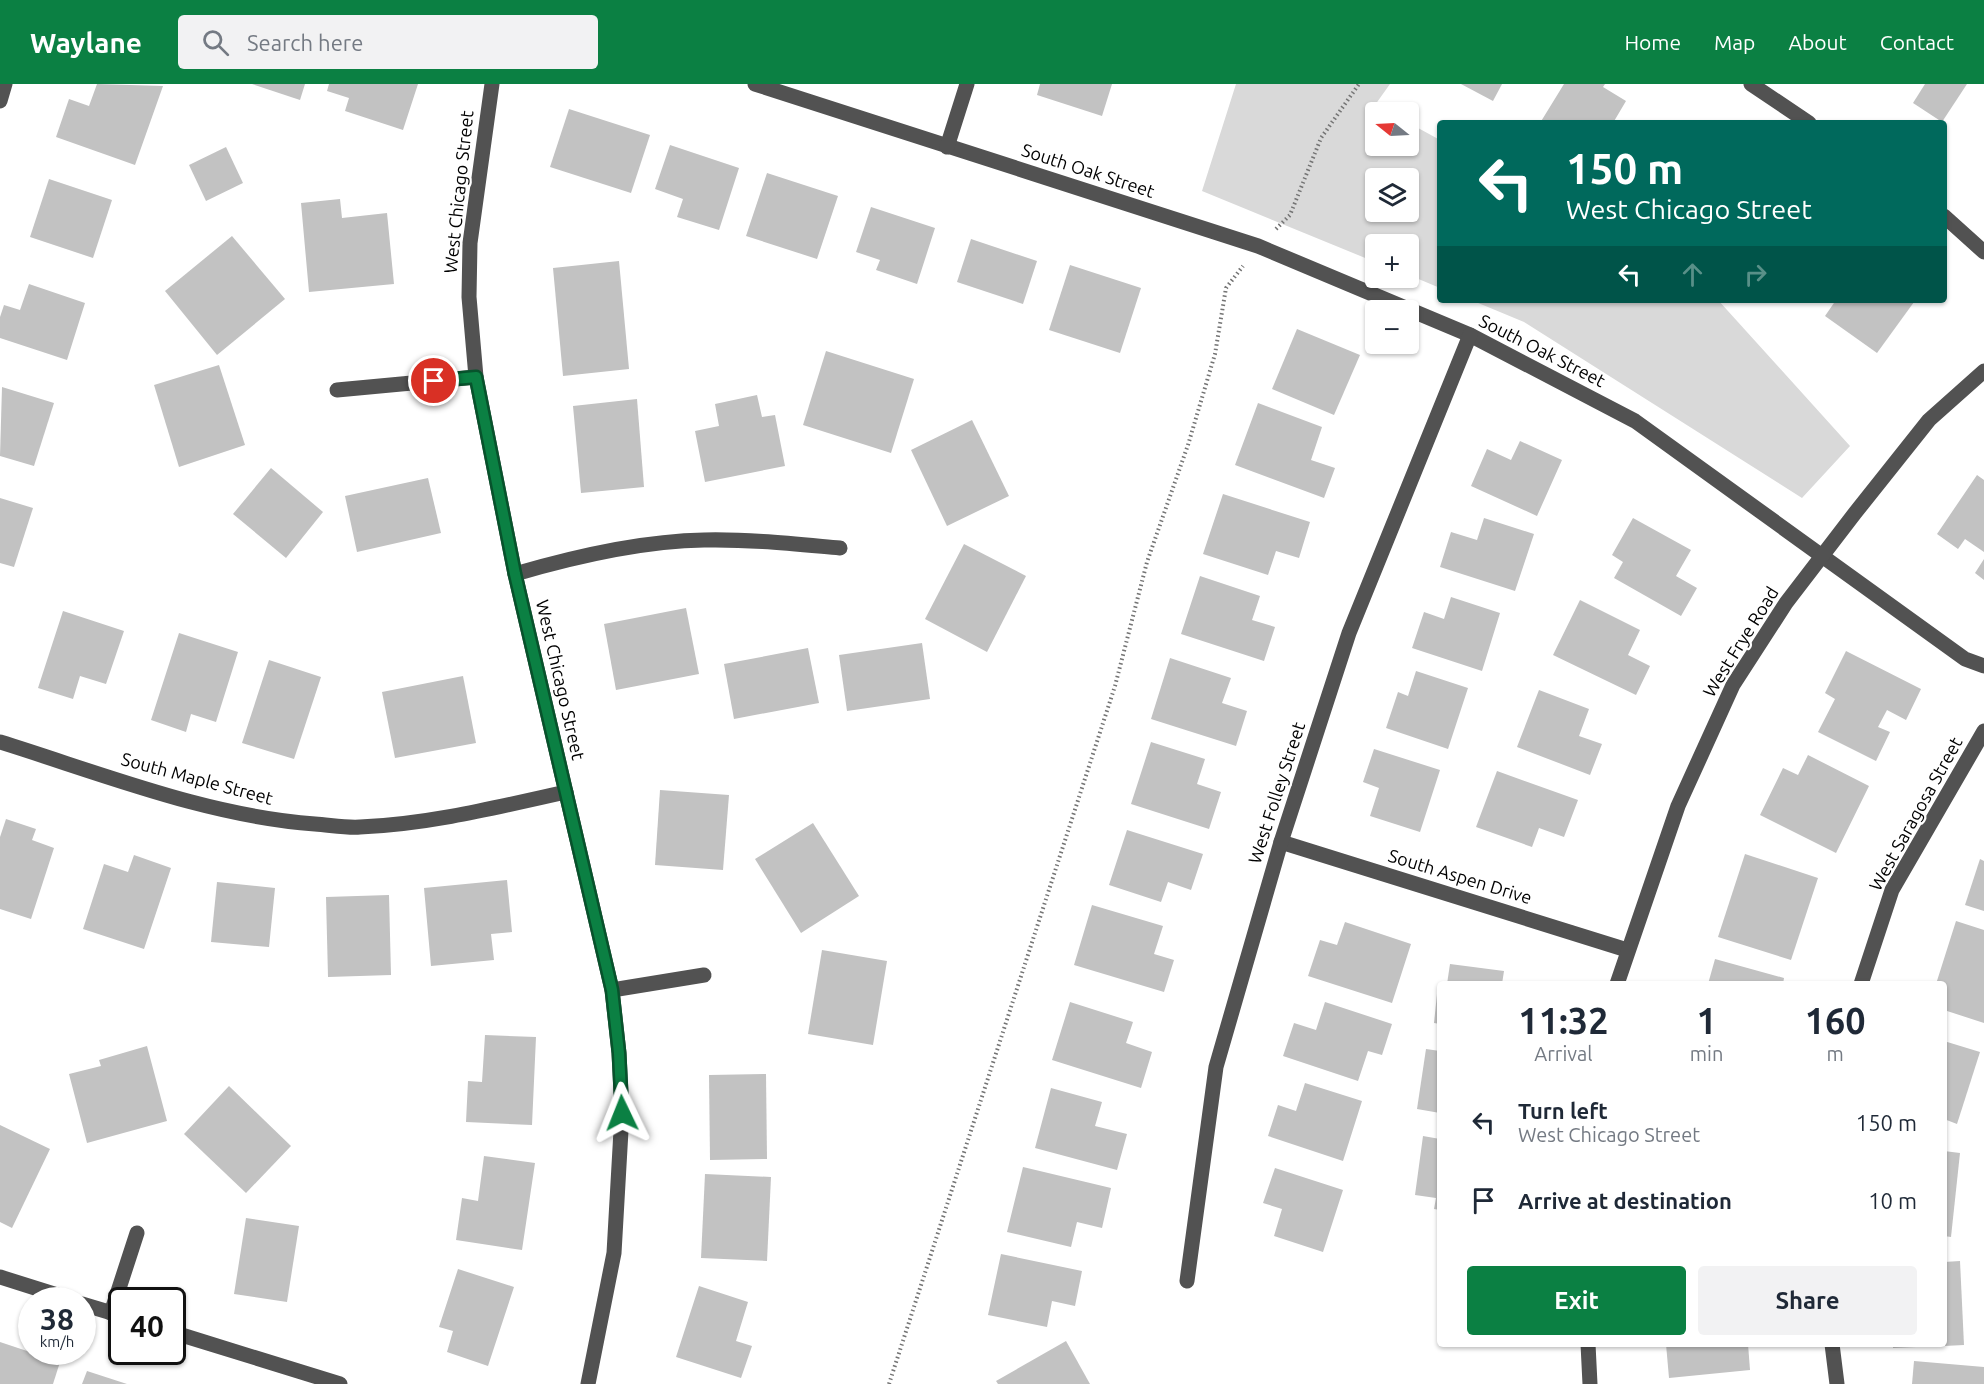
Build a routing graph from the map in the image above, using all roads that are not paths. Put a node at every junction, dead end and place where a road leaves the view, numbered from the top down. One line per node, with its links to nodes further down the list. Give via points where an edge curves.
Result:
1 (5, 84): 6 (street)
2 (492, 84): 13 (street, West Chicago Street, via 470,243 469,297)
3 (755, 84): 8 (street, South Oak Street)
4 (967, 84): 8 (street)
5 (1751, 84): 7 (street)
6 (0, 101)
7 (1805, 120)
8 (947, 147): 11 (street, South Oak Street, via 1258,246)
9 (1947, 219): 10 (street)
10 (1984, 252)
11 (1470, 335): 16 (street, South Oak Street, via 1635,421); 22 (street, West Folley Street, via 1349,633)
12 (1984, 371): 16 (street, West Frye Road, via 1929,420)
13 (476, 377): 14 (street); 17 (street, West Chicago Street)
14 (337, 390)
15 (840, 548): 17 (street, via 702,540 611,551)
16 (1821, 556): 18 (street, South Oak Street, via 1965,658); 23 (street, West Frye Road, via 1732,685 1678,806)
17 (515, 574): 21 (street, West Chicago Street)
18 (1984, 666)
19 (1984, 731): 26 (street, West Saragosa Street, via 1892,890)
20 (0, 742): 21 (street, South Maple Street, via 173,797 250,816 302,823 359,828 448,817)
21 (566, 792): 27 (street, West Chicago Street)
22 (1281, 842): 23 (street, South Aspen Drive); 30 (street, West Folley Street, via 1216,1067)
23 (1627, 950): 25 (street, West Frye Road)
24 (704, 975): 27 (street)
25 (1618, 981)
26 (1862, 981)
27 (612, 990): 37 (street, West Chicago Street, via 622,1113 614,1242)
28 (137, 1233): 32 (street)
29 (0, 1277): 31 (street)
30 (1187, 1281)
31 (32, 1287)
32 (123, 1287)
33 (186, 1336): 36 (street)
34 (1588, 1347): 38 (street)
35 (1832, 1347): 39 (street)
36 (340, 1384)
37 (588, 1384)
38 (1590, 1384)
39 (1837, 1384)

